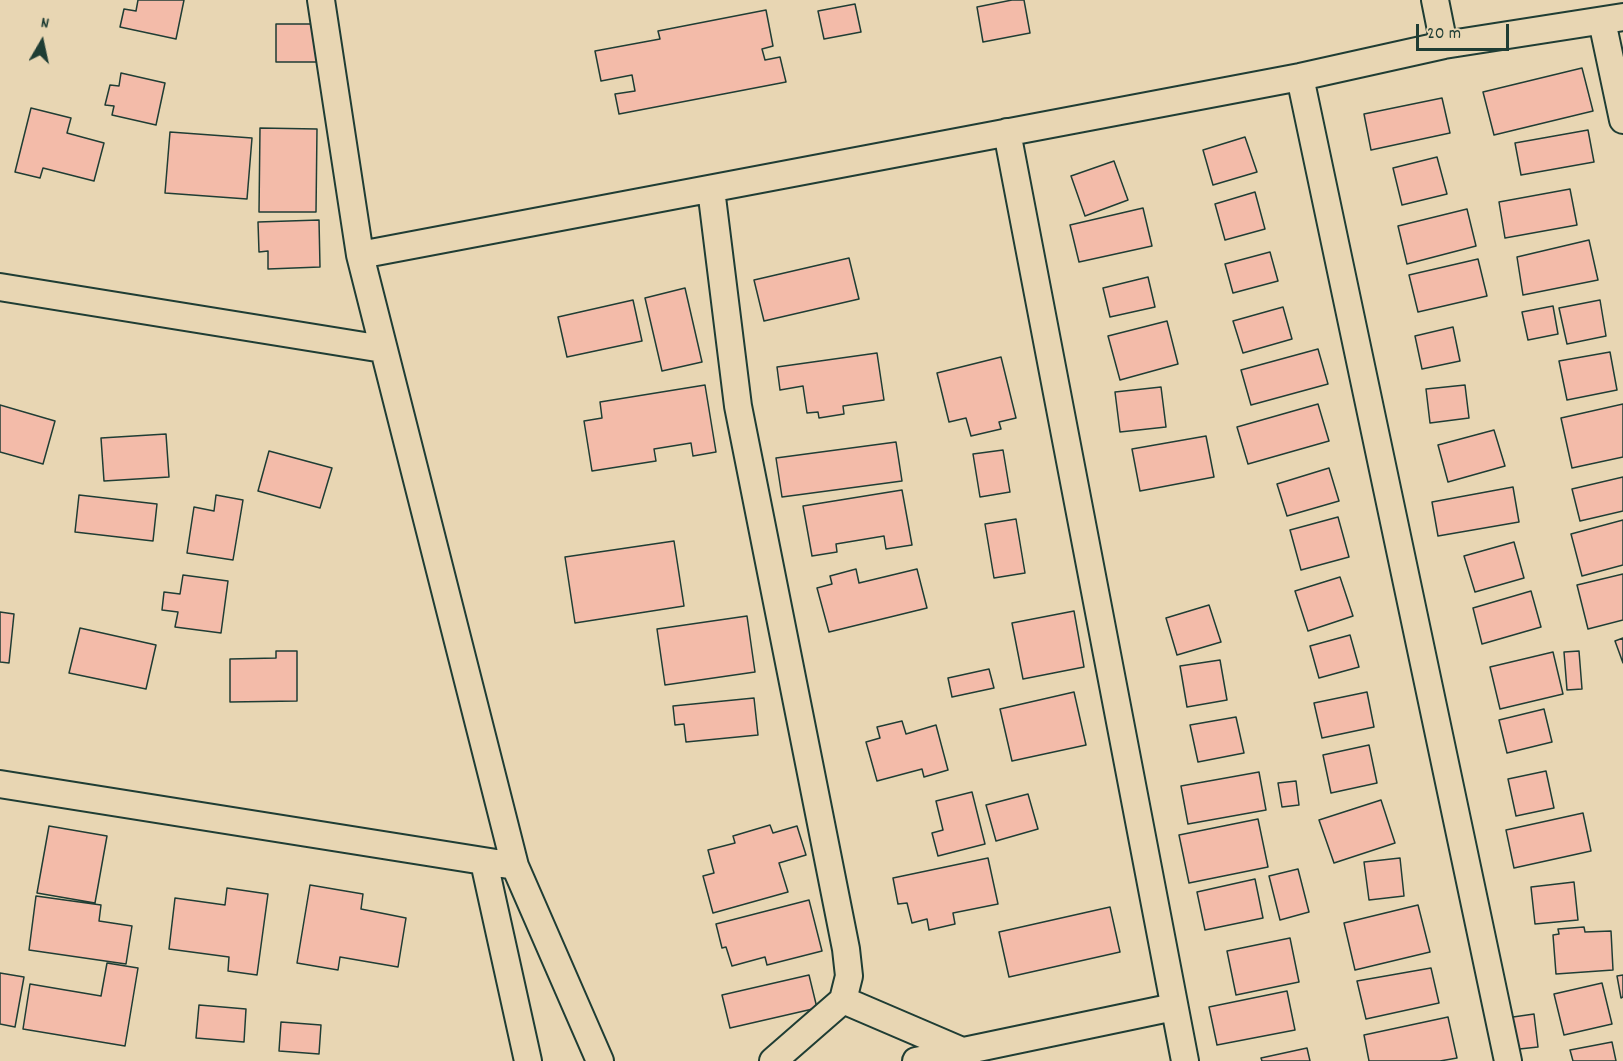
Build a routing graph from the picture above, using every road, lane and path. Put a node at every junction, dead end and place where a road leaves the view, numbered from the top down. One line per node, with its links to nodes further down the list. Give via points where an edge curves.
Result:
1 (321, 0): 9 (street)
2 (1435, 0): 4 (street)
3 (1612, 19): 4 (street); 6 (street)
4 (1444, 45): 5 (street)
5 (1300, 77): 7 (street); 23 (street)
6 (1623, 120)
7 (1007, 132): 8 (street); 16 (street)
8 (711, 189): 9 (street); 15 (street, via 738,406 846,949 849,976)
9 (360, 255): 11 (street)
10 (0, 287): 11 (street)
11 (383, 349): 14 (street)
12 (0, 784): 13 (street)
13 (484, 862): 14 (street); 18 (street)
14 (515, 867): 19 (street)
15 (843, 1000): 17 (street); 20 (street)
16 (1174, 1007): 17 (street); 22 (street)
17 (962, 1051): 21 (street)
18 (528, 1061)
19 (600, 1061)
20 (773, 1061)
21 (916, 1061)
22 (1185, 1061)
23 (1508, 1061)

